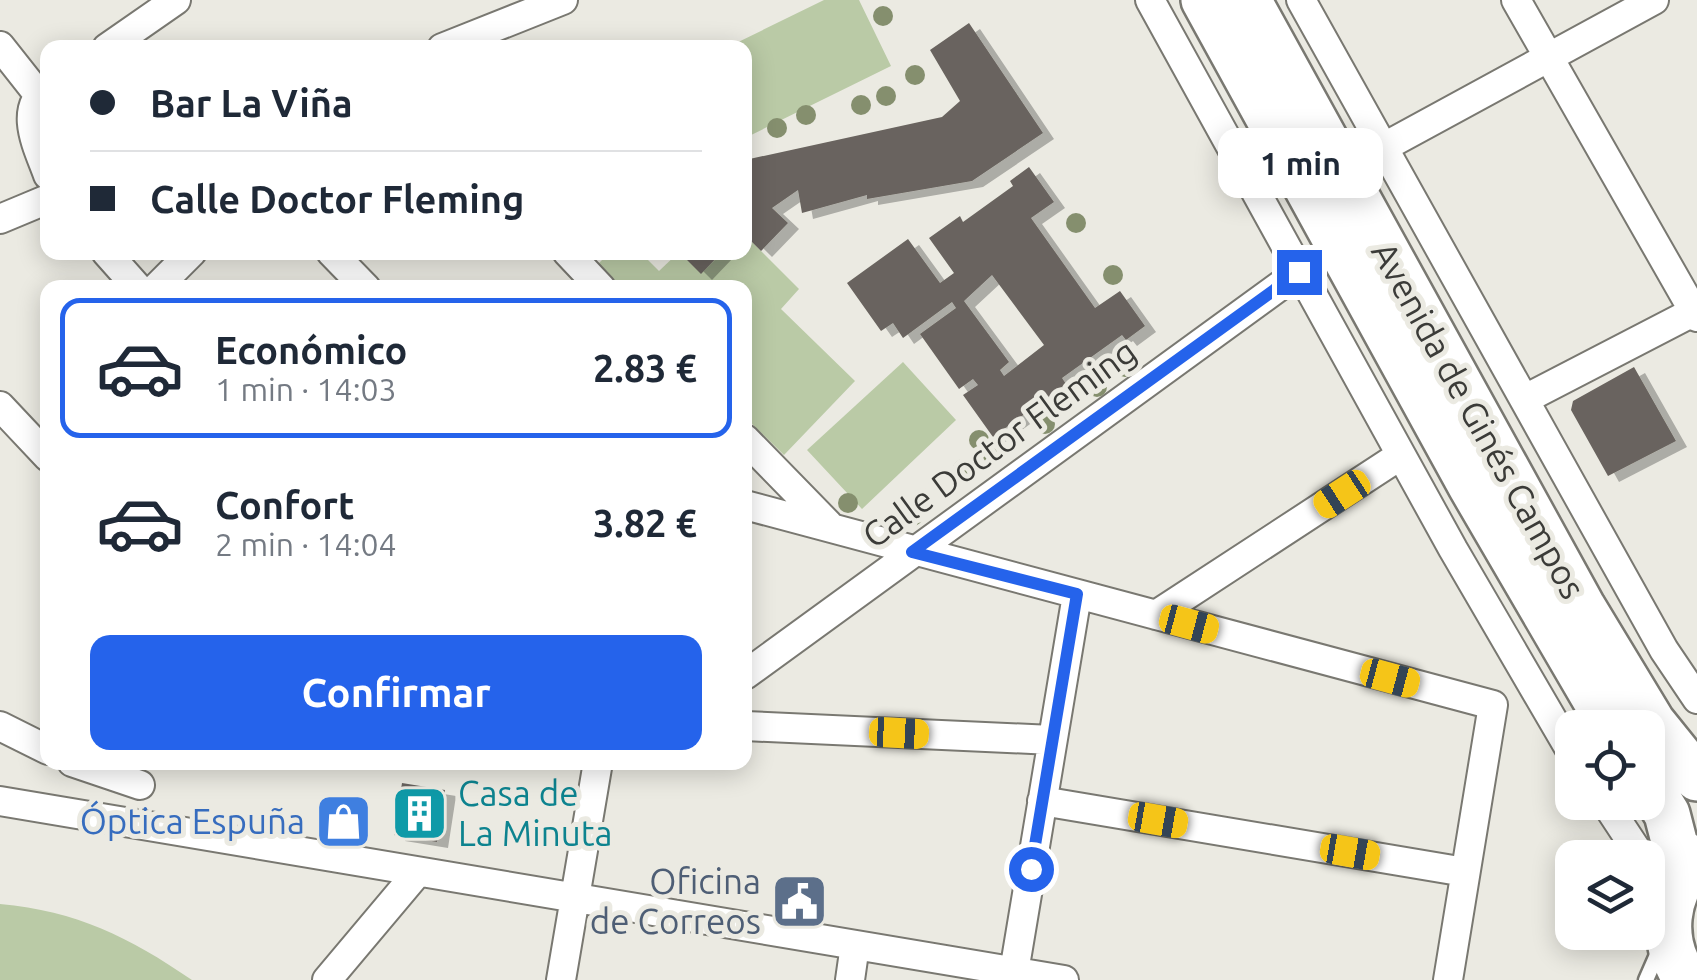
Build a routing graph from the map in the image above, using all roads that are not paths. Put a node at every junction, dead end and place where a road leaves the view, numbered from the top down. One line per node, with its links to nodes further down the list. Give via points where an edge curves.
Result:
1 (176, 0): 9 (street)
2 (563, 0): 10 (street)
3 (1150, 0): 23 (street)
4 (1204, 0): 43 (main road, Avenida de Ginés Campos, via 1470,486)
5 (1248, 0): 51 (main road, Avenida de Ginés Campos, via 1583,608 1652,722)
6 (1302, 0): 15 (street, Avenida de Ginés Campos)
7 (1516, 0): 12 (street)
8 (1654, 0): 12 (street)
9 (118, 40)
10 (462, 40)
11 (0, 46): 13 (street)
12 (1548, 60): 15 (street); 28 (street)
13 (40, 88)
14 (40, 96): 16 (street, via 31,110)
15 (1384, 146): 29 (street, Avenida de Ginés Campos)
16 (40, 153)
17 (40, 202): 18 (street)
18 (0, 219)
19 (113, 260): 24 (street)
20 (184, 260): 25 (street)
21 (340, 260): 26 (street)
22 (576, 260): 27 (street)
23 (1299, 272): 33 (street); 36 (street, Calle Doctor Fleming)
24 (131, 280)
25 (164, 280)
26 (358, 280)
27 (594, 280)
28 (1696, 313): 29 (street)
29 (1527, 398): 41 (street, Avenida de Ginés Campos)
30 (4, 421): 32 (street)
31 (752, 447): 35 (street)
32 (40, 450)
33 (1401, 455): 38 (street); 40 (street)
34 (752, 507): 35 (street)
35 (830, 525): 36 (street)
36 (912, 552): 37 (street); 39 (street, Calle Doctor Fleming)
37 (1077, 594): 38 (street); 47 (street)
38 (1156, 616): 42 (street)
39 (752, 670)
40 (1530, 684): 42 (street); 44 (street)
41 (1697, 699)
42 (1493, 705): 56 (street)
43 (1601, 710)
44 (1555, 725)
45 (0, 726): 48 (street)
46 (752, 726): 47 (street)
47 (1052, 740): 53 (street)
48 (40, 746)
49 (597, 770): 59 (street)
50 (146, 774): 55 (street)
51 (1697, 778)
52 (0, 801): 55 (street)
53 (1042, 801): 56 (street); 61 (street)
54 (1665, 811): 58 (main road)
55 (130, 823): 57 (street)
56 (1465, 872): 66 (street)
57 (417, 873): 59 (street); 62 (street)
58 (1673, 886): 67 (lane); 68 (main road, via 1678,968)
59 (576, 899): 60 (street); 63 (street)
60 (855, 945): 61 (street); 64 (street)
61 (1014, 972): 65 (street)
62 (326, 980)
63 (561, 980)
64 (850, 980)
65 (1064, 980)
66 (1448, 980)
67 (1646, 980)
68 (1686, 980)

